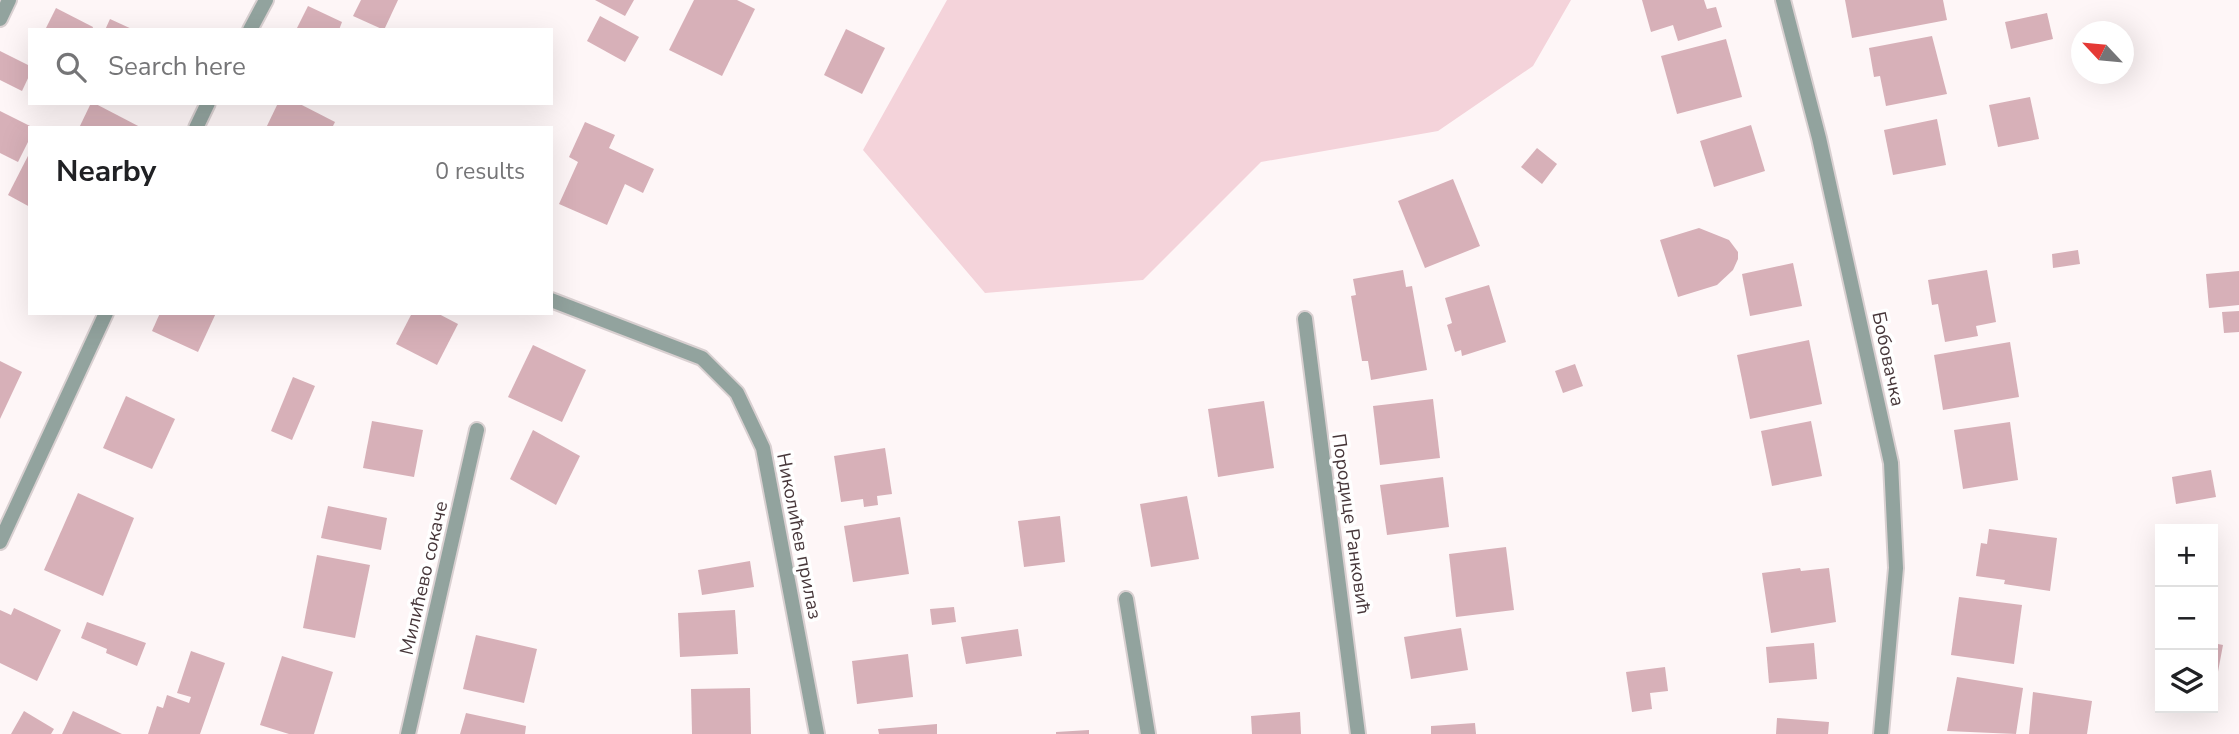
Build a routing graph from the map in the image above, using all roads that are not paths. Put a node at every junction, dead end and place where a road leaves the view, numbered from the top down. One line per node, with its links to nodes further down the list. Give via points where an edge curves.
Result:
1 (9, 0): 4 (street)
2 (267, 0): 5 (street)
3 (1783, 0): 18 (street, Бобовачка, via 1819,138 1891,463 1896,568)
4 (0, 19)
5 (251, 28)
6 (207, 105): 7 (street)
7 (197, 126)
8 (553, 301): 15 (street, Николићев прилаз, via 702,358 737,393 762,448)
9 (105, 315): 12 (street)
10 (1305, 319): 17 (street, Породице Ранковић)
11 (477, 430): 14 (street, Милићево сокаче)
12 (0, 542)
13 (1126, 599): 16 (street)
14 (408, 734)
15 (817, 734)
16 (1148, 734)
17 (1358, 734)
18 (1881, 734)

